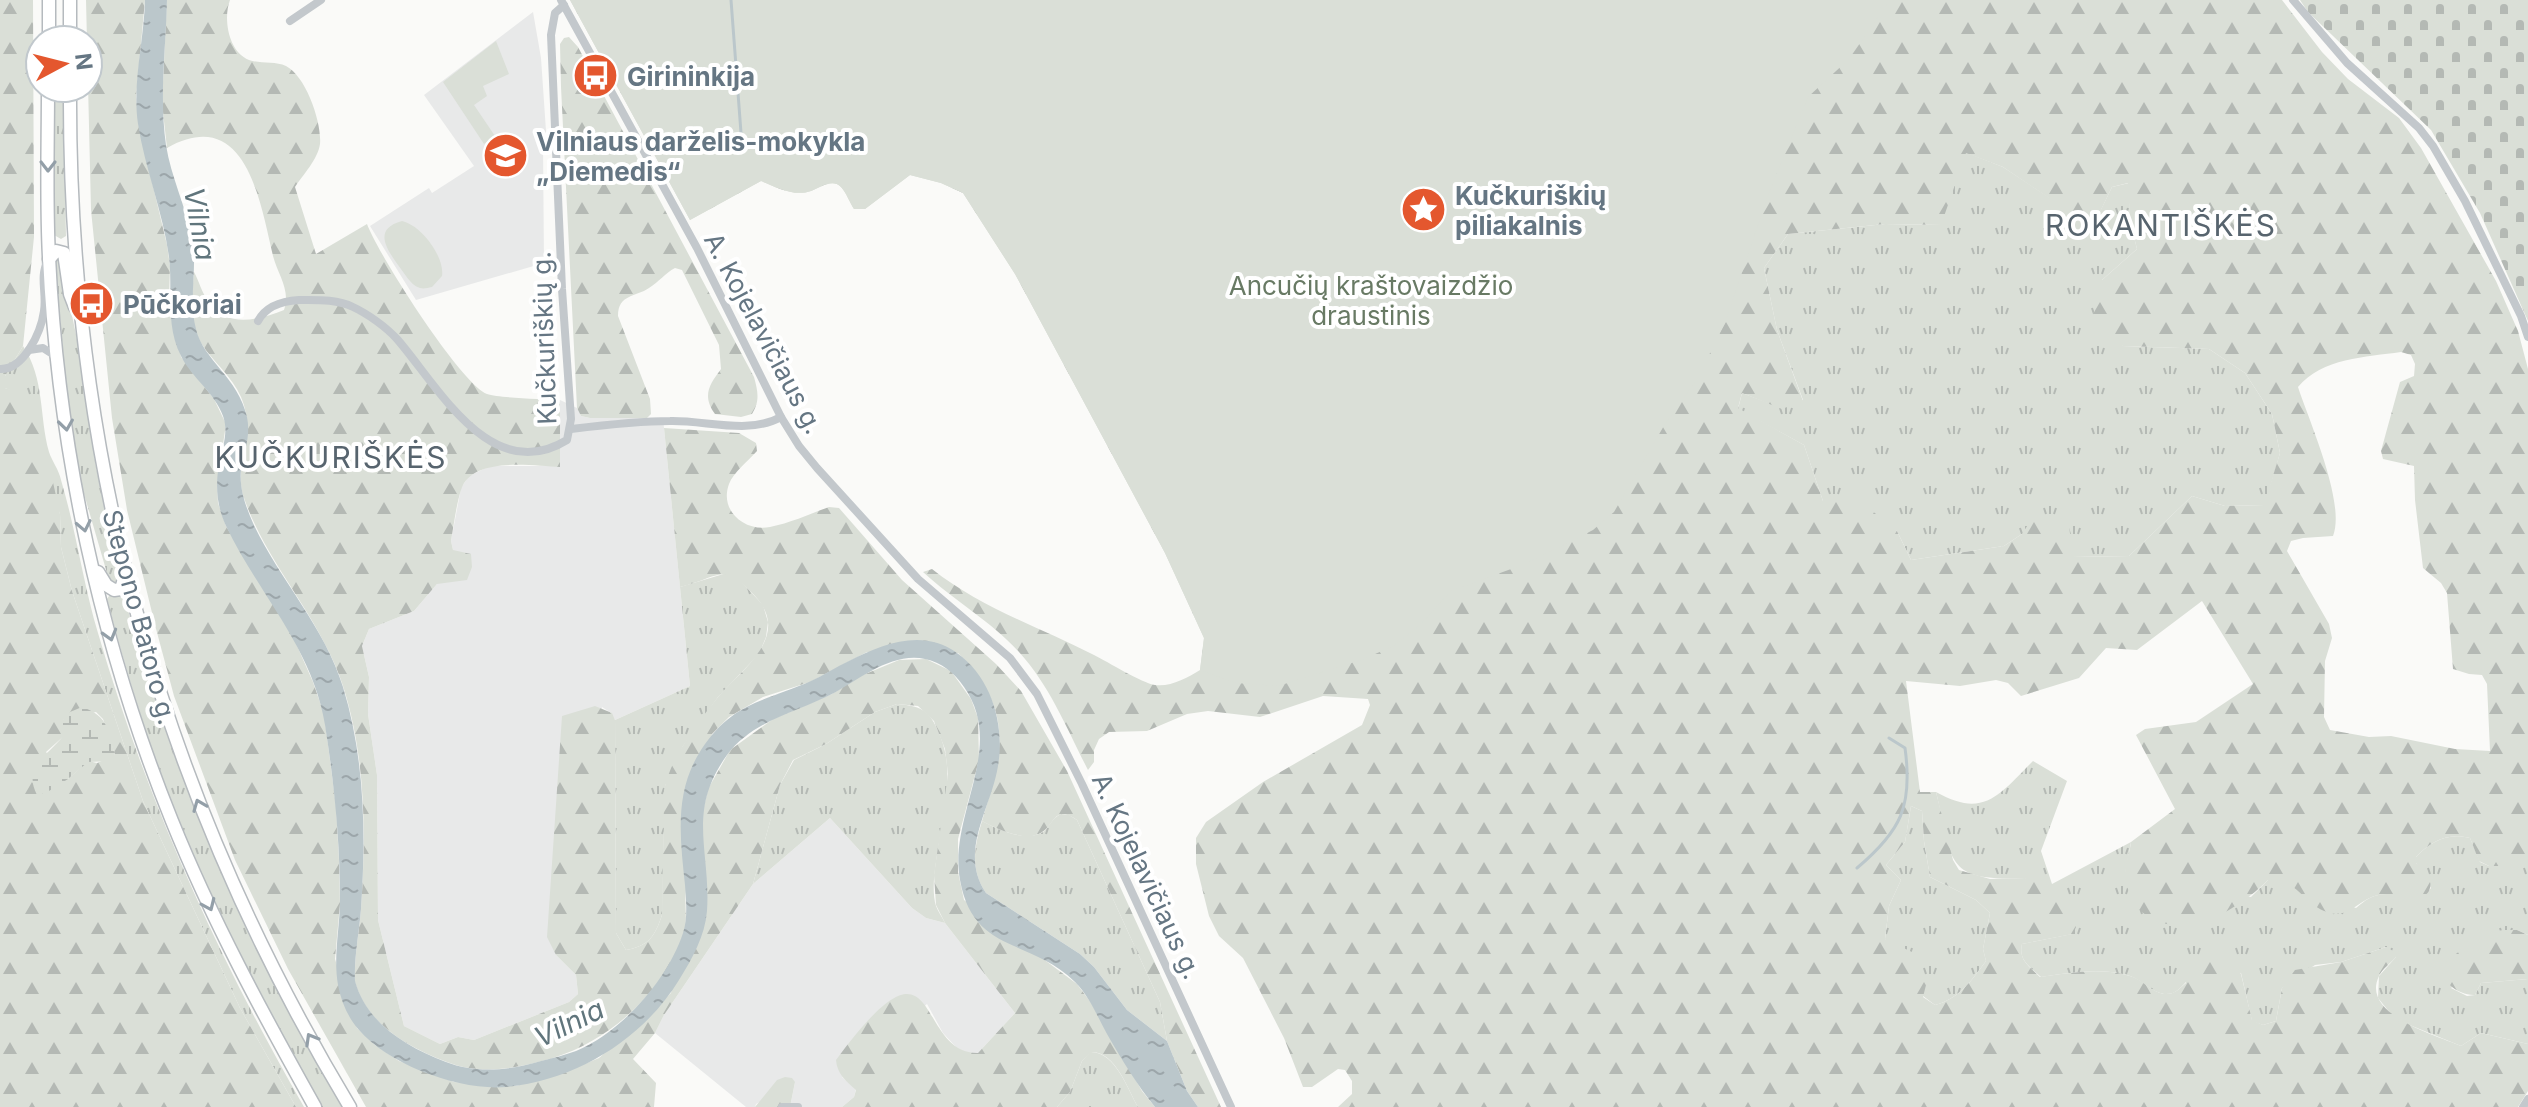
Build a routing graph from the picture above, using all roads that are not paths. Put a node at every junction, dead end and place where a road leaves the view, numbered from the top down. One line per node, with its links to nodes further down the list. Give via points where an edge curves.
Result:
1 (49, 0): 7 (main road)
2 (70, 0): 8 (main road)
3 (321, 0): 6 (street)
4 (2293, 0): 14 (street, via 2347,63 2433,146 2465,201)
5 (563, 2): 18 (street, A. Kojelavičiaus g.); 19 (street, Kučkuriškių g., via 553,20 551,50)
6 (290, 21)
7 (49, 24)
8 (70, 24)
9 (48, 104): 11 (main road, Stepono Batoro g., one-way to 11)
10 (70, 104): 12 (main road, Stepono Batoro g.)
11 (49, 259): 12 (main road, via 56,251 64,253 70,294); 15 (street, via 43,272 44,311); 16 (main road, Stepono Batoro g.)
12 (81, 317): 21 (main road, Stepono Batoro g., via 105,483)
13 (258, 321): 19 (street, Kučkuriškių g., via 269,308 290,301 353,306 395,336 452,408 482,436 530,453 567,440)
14 (2528, 337)
15 (29, 350): 16 (street, via 43,348); 17 (street, via 13,367)
16 (57, 357): 20 (main road, Stepono Batoro g., one-way to 20)
17 (0, 369)
18 (781, 417): 19 (street, via 757,426 674,421); 27 (street, A. Kojelavičiaus g., via 817,468 918,579 1010,658 1037,694)
19 (571, 429)
20 (91, 559): 21 (main road, via 109,589 121,589); 23 (main road, Stepono Batoro g., one-way to 23, via 126,691 172,820 224,939)
21 (125, 573): 24 (main road, Stepono Batoro g., one-way to 21, via 285,993 216,847 169,725)
22 (2528, 1099): 28 (street)
23 (315, 1107)
24 (350, 1107)
25 (782, 1107): 26 (street)
26 (798, 1107)
27 (1231, 1107)
28 (2523, 1107)

